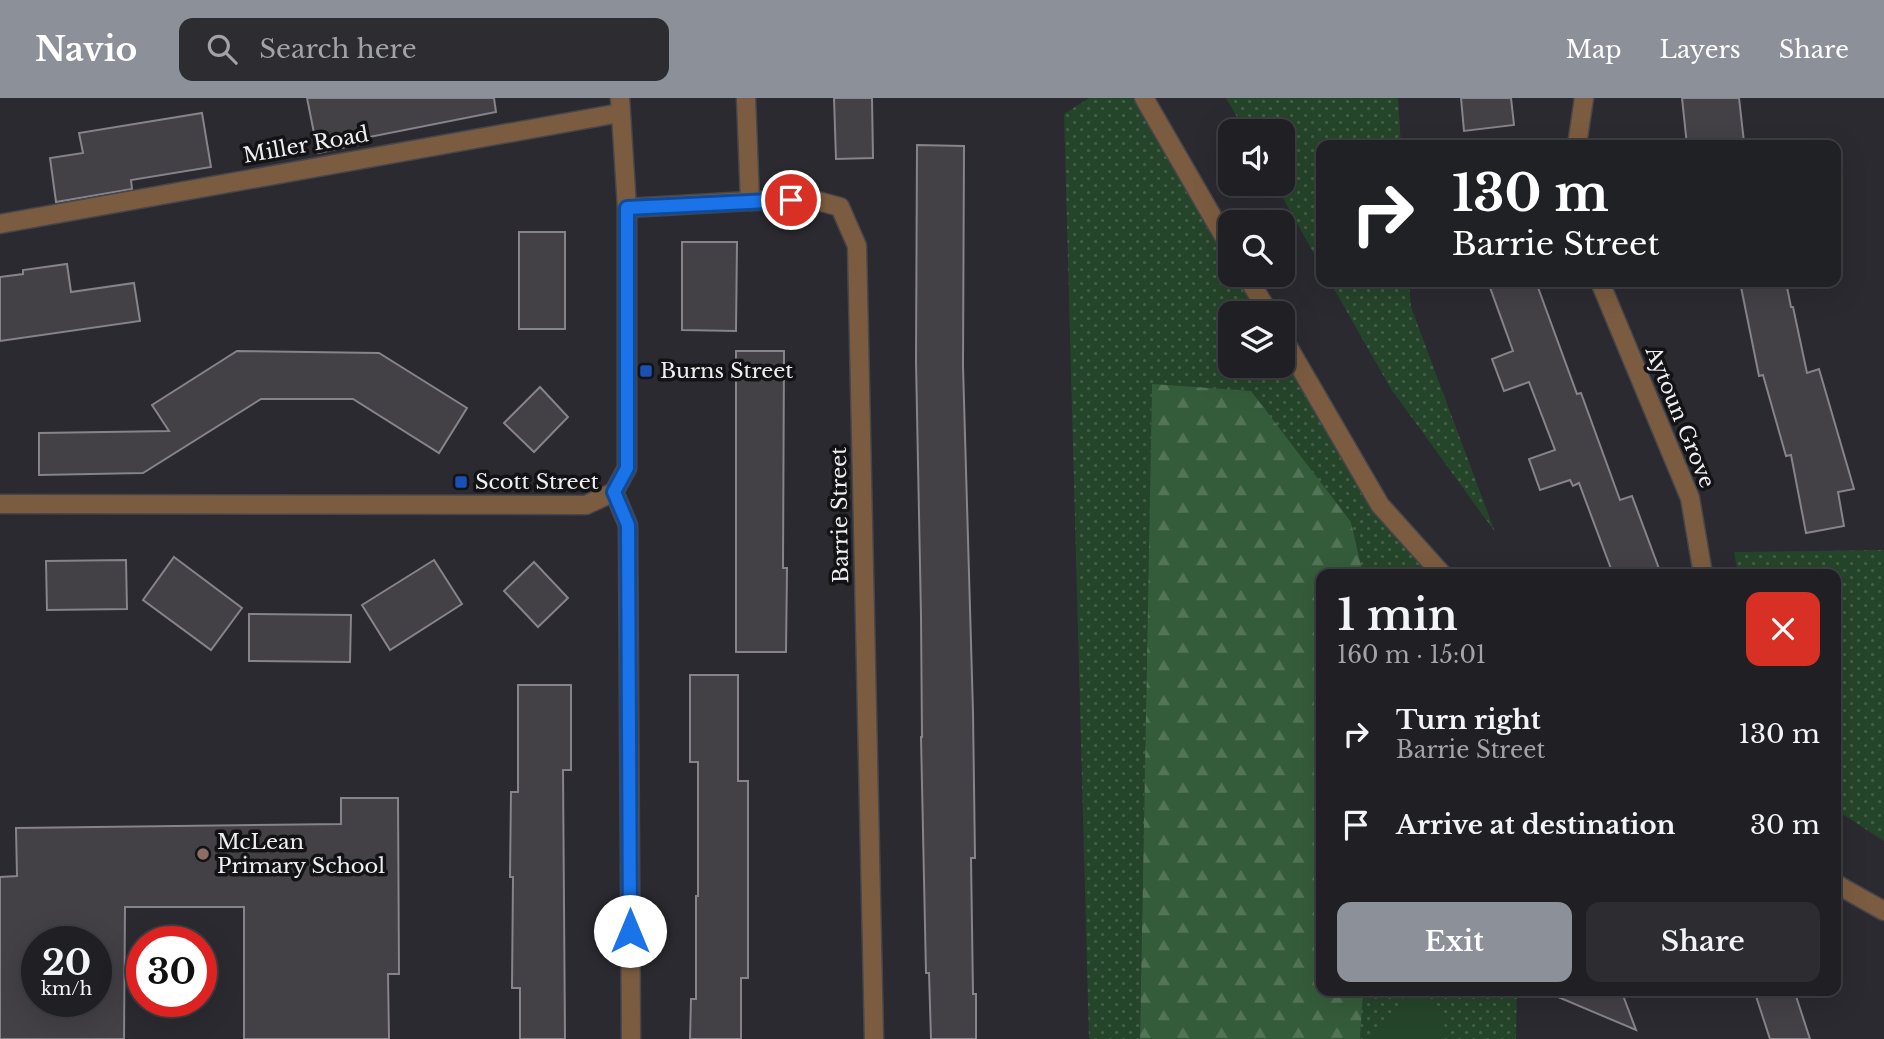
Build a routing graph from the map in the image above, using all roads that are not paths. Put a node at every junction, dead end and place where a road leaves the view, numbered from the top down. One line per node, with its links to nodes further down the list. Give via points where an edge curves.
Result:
1 (746, 98): 6 (street)
2 (1144, 98): 9 (street)
3 (1584, 98): 5 (street)
4 (620, 106): 7 (street); 8 (street, Miller Road)
5 (1578, 140)
6 (750, 201): 7 (street, Barrie Street); 19 (street, Barrie Street, via 811,200 840,207 858,246)
7 (627, 208): 12 (street, via 627,468)
8 (0, 224)
9 (1218, 226)
10 (1602, 287): 15 (street, Aytoun Grove, via 1690,498)
11 (1295, 359): 14 (street, via 1380,505)
12 (614, 492): 13 (street, via 586,505); 18 (street, via 628,525)
13 (0, 504)
14 (1438, 569)
15 (1702, 569)
16 (1841, 887): 17 (street)
17 (1884, 911)
18 (631, 1039)
19 (874, 1039)

